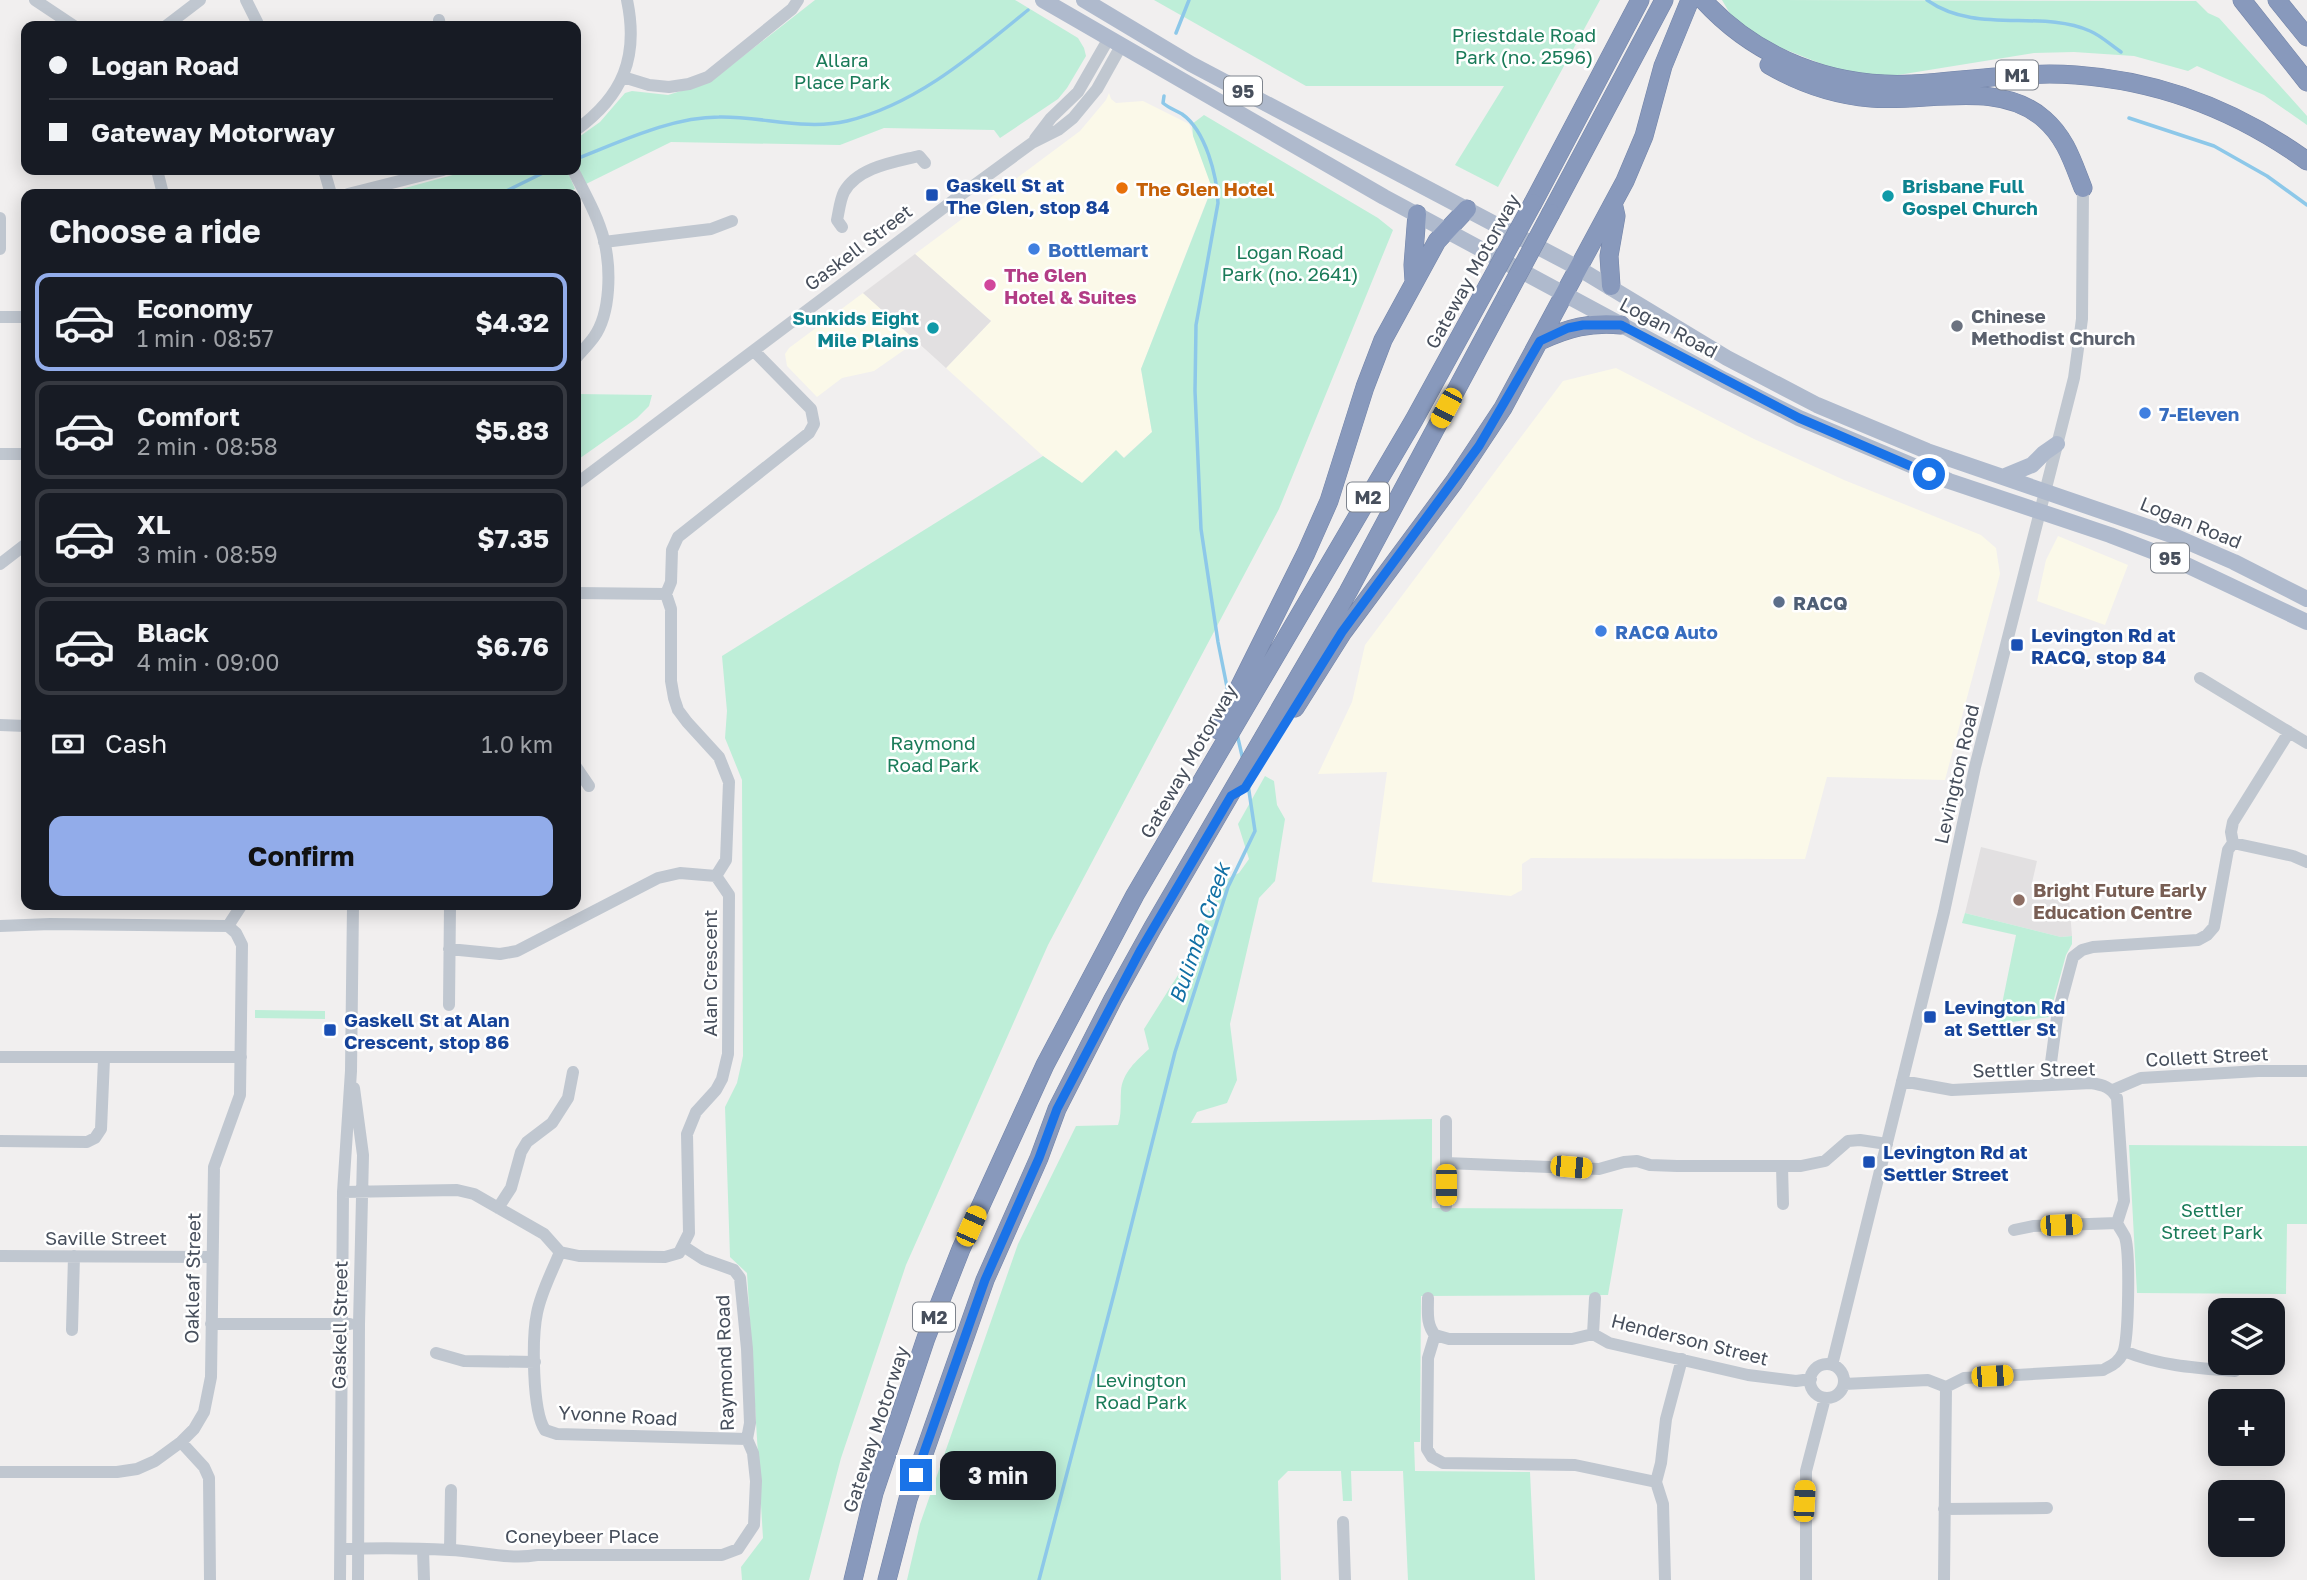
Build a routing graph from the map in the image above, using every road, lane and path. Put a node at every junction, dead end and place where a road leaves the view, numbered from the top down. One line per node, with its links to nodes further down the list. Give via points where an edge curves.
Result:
1 (35, 0): 15 (street)
2 (200, 0): 16 (street)
3 (246, 0): 17 (street)
4 (627, 0): 23 (street, via 631,38)
5 (798, 0): 23 (street, via 708,77 669,87)
6 (1043, 0): 20 (main road, Logan Road / 95)
7 (1084, 0): 18 (main road, Logan Road / 95)
8 (1640, 0): 66 (highway, Gateway Motorway / M2, bridge, via 1414,420)
9 (1664, 0): 71 (highway, M2, bridge)
10 (1703, 0): 14 (highway, M1)
11 (2242, 0): 24 (highway)
12 (2277, 0): 19 (highway)
13 (1688, 6): 33 (highway, via 1663,66 1644,136)
14 (1723, 20): 27 (highway, M1, via 1775,56 1843,80 1911,84 2065,75 2169,91 2240,119); 31 (highway, via 1734,43 1778,70 1828,90 1870,98 1983,96 2016,102 2057,133)
15 (66, 21)
16 (173, 21)
17 (256, 21)
18 (1125, 25): 20 (main road, Gaskell Street); 34 (main road, Logan Road / 95)
19 (2307, 37)
20 (1115, 42): 21 (main road, Logan Road / 95); 22 (street, Gaskell Street); 26 (street, Gaskell Street)
21 (1147, 61): 22 (street); 35 (main road, Logan Road / 95)
22 (1112, 65): 26 (street, Gaskell Street, via 1073,118)
23 (623, 77): 25 (street, via 606,104)
24 (2307, 82)
25 (581, 126)
26 (1032, 144): 51 (street, Gaskell Street)
27 (2307, 161)
28 (925, 163): 38 (street, via 919,156 873,168 849,186 837,220)
29 (423, 175): 32 (street)
30 (576, 175): 40 (street)
31 (2083, 188): 52 (street, Levington Road, via 2081,337)
32 (368, 189)
33 (1614, 203): 42 (highway); 44 (highway)
34 (1467, 209): 39 (highway); 42 (main road, Logan Road / 95)
35 (1417, 214): 39 (main road, Logan Road / 95); 43 (highway)
36 (0, 218): 41 (street)
37 (732, 221): 40 (street, via 711,229)
38 (842, 227)
39 (1446, 230): 43 (highway); 45 (main road, Logan Road / 95)
40 (604, 242): 50 (street, via 607,281 601,324)
41 (0, 249)
42 (1578, 268): 44 (main road, Logan Road / 95); 45 (highway)
43 (1415, 281): 66 (highway, via 1372,366 1324,512)
44 (1611, 286): 55 (main road, Logan Road / 95, via 1727,358 1816,405)
45 (1564, 294): 48 (main road, Logan Road / 95); 49 (highway)
46 (0, 317): 47 (street)
47 (21, 317)
48 (1621, 325): 49 (highway, via 1583,325); 58 (main road, Logan Road / 95, via 1840,436)
49 (1540, 341): 71 (highway, via 1479,446 1342,632)
50 (581, 352)
51 (755, 352): 56 (street, Gaskell Street); 62 (street, via 801,398 814,415 814,424 809,433 678,537)
52 (2057, 444): 55 (main road, via 2032,465); 57 (street, Levington Road)
53 (0, 454): 54 (street)
54 (21, 454)
55 (2003, 477): 57 (main road, Logan Road / 95)
56 (581, 480)
57 (2045, 491): 58 (street, Levington Road); 63 (main road, Logan Road / 95, via 2150,526)
58 (2040, 512): 64 (main road, Logan Road / 95, via 2178,561); 90 (street, Levington Road)
59 (21, 548): 60 (street)
60 (0, 564)
61 (581, 593): 62 (street)
62 (666, 594): 76 (street, via 671,609 674,698 687,722 719,757 729,782 726,860)
63 (2307, 599)
64 (2307, 622)
65 (2200, 678): 69 (street)
66 (1242, 697): 145 (highway, Gateway Motorway / M2, via 1219,748 1045,1065 961,1250 874,1493)
67 (0, 725): 68 (street)
68 (21, 726)
69 (2289, 732): 70 (street); 74 (street, via 2233,822)
70 (2307, 743)
71 (1267, 746): 146 (highway, M2, via 1226,804 1140,951 1057,1109 985,1280 908,1499)
72 (581, 776): 73 (street)
73 (589, 786)
74 (2233, 843): 75 (street); 91 (street, via 2214,927 2207,935 2198,940 2093,947 2073,957 2057,1017)
75 (2307, 862)
76 (716, 876): 82 (street, via 680,873 658,878 517,951 500,954); 105 (street, Alan Crescent, via 729,895 728,1054 722,1079 696,1112 687,1134 689,1233)
77 (238, 910): 81 (street)
78 (354, 910): 87 (street, Gaskell Street)
79 (450, 910): 82 (street)
80 (0, 926): 81 (street)
81 (228, 926): 85 (street, Oakleaf Street, via 242,945)
82 (450, 949): 83 (street)
83 (449, 1005)
84 (0, 1057): 86 (street)
85 (241, 1058): 86 (street); 109 (street, Oakleaf Street, via 240,1095 214,1167)
86 (104, 1059): 94 (street, via 101,1129 96,1138 87,1142)
87 (351, 1071): 98 (street, Gaskell Street); 99 (street, Gaskell Street, via 361,1128)
88 (2307, 1071): 92 (street, Collett Street, via 2141,1078)
89 (573, 1072): 102 (street, via 568,1098 552,1123 527,1142 511,1188)
90 (1902, 1081): 91 (street, Settler Street, via 1952,1090); 95 (street, Levington Road)
91 (2048, 1085): 92 (street, Settler Street, via 2091,1083)
92 (2113, 1090): 103 (street, Settler Street, via 2123,1200)
93 (1446, 1121): 96 (street)
94 (0, 1141)
95 (1887, 1144): 97 (street, via 1848,1141 1825,1161); 122 (street, Levington Road)
96 (1446, 1163): 97 (street, via 1599,1169 1624,1162); 101 (street)
97 (1782, 1166): 100 (street)
98 (343, 1192): 99 (street); 113 (street, Gaskell Street)
99 (363, 1192): 102 (street, via 457,1190); 114 (street, Gaskell Street)
100 (1783, 1204)
101 (1446, 1206)
102 (498, 1208): 106 (street, via 544,1234)
103 (2117, 1223): 104 (street); 118 (street, Settler Street, via 2125,1238 2128,1323)
104 (2014, 1230)
105 (683, 1246): 106 (street, via 680,1253 666,1257); 128 (street, Raymond Road, via 734,1270 740,1278 747,1349)
106 (560, 1252): 121 (street, Yvonne Road, via 536,1315)
107 (0, 1256): 108 (street, Saville Street)
108 (74, 1256): 109 (street, Saville Street); 115 (street)
109 (212, 1257): 112 (street, Oakleaf Street)
110 (1428, 1298): 117 (street, via 1428,1319)
111 (1595, 1298): 116 (street)
112 (211, 1324): 113 (street); 129 (street, Oakleaf Street, via 209,1395 194,1429)
113 (342, 1324): 114 (street); 136 (street, Gaskell Street)
114 (359, 1324): 137 (street, Gaskell Street)
115 (72, 1330)
116 (1593, 1334): 117 (street, Henderson Street, via 1572,1339 1449,1339); 120 (street, Henderson Street, via 1609,1343)
117 (1435, 1335): 131 (street, via 1428,1358 1427,1449 1438,1461 1575,1465)
118 (2124, 1351): 123 (street, via 2167,1365); 126 (street, via 2117,1363 2103,1370 1964,1378)
119 (436, 1353): 121 (street, via 464,1361)
120 (1682, 1359): 124 (street, Henderson Street, via 1770,1379); 131 (street)
121 (534, 1362): 128 (street, Yvonne Road, via 537,1413 545,1430)
122 (1832, 1365): 124 (street, via 1818,1367); 125 (street, via 1842,1372)
123 (2208, 1369)
124 (1811, 1379): 127 (street, via 1814,1391)
125 (1844, 1384): 126 (street, via 1928,1380); 127 (street, via 1837,1395)
126 (1946, 1387): 134 (street)
127 (1825, 1398): 149 (street, via 1806,1471)
128 (747, 1439): 139 (street, Raymond Road, via 756,1481 754,1525)
129 (181, 1442): 130 (street, Oakleaf Street, via 137,1469); 141 (street, via 209,1478)
130 (0, 1472)
131 (1656, 1482): 148 (street, via 1663,1504)
132 (451, 1490): 140 (street)
133 (2047, 1508): 134 (street)
134 (1944, 1509): 150 (street)
135 (1343, 1522): 147 (street)
136 (341, 1549): 137 (street, Coneybeer Place); 142 (street, Gaskell Street)
137 (358, 1549): 138 (street, Coneybeer Place); 143 (street, Gaskell Street)
138 (423, 1549): 140 (street, Coneybeer Place); 144 (street)
139 (738, 1549): 140 (street, Coneybeer Place, via 722,1555 512,1558)
140 (450, 1550)
141 (210, 1580)
142 (340, 1580)
143 (358, 1580)
144 (424, 1580)
145 (853, 1580)
146 (887, 1580)
147 (1345, 1580)
148 (1665, 1580)
149 (1806, 1580)
150 (1944, 1580)

